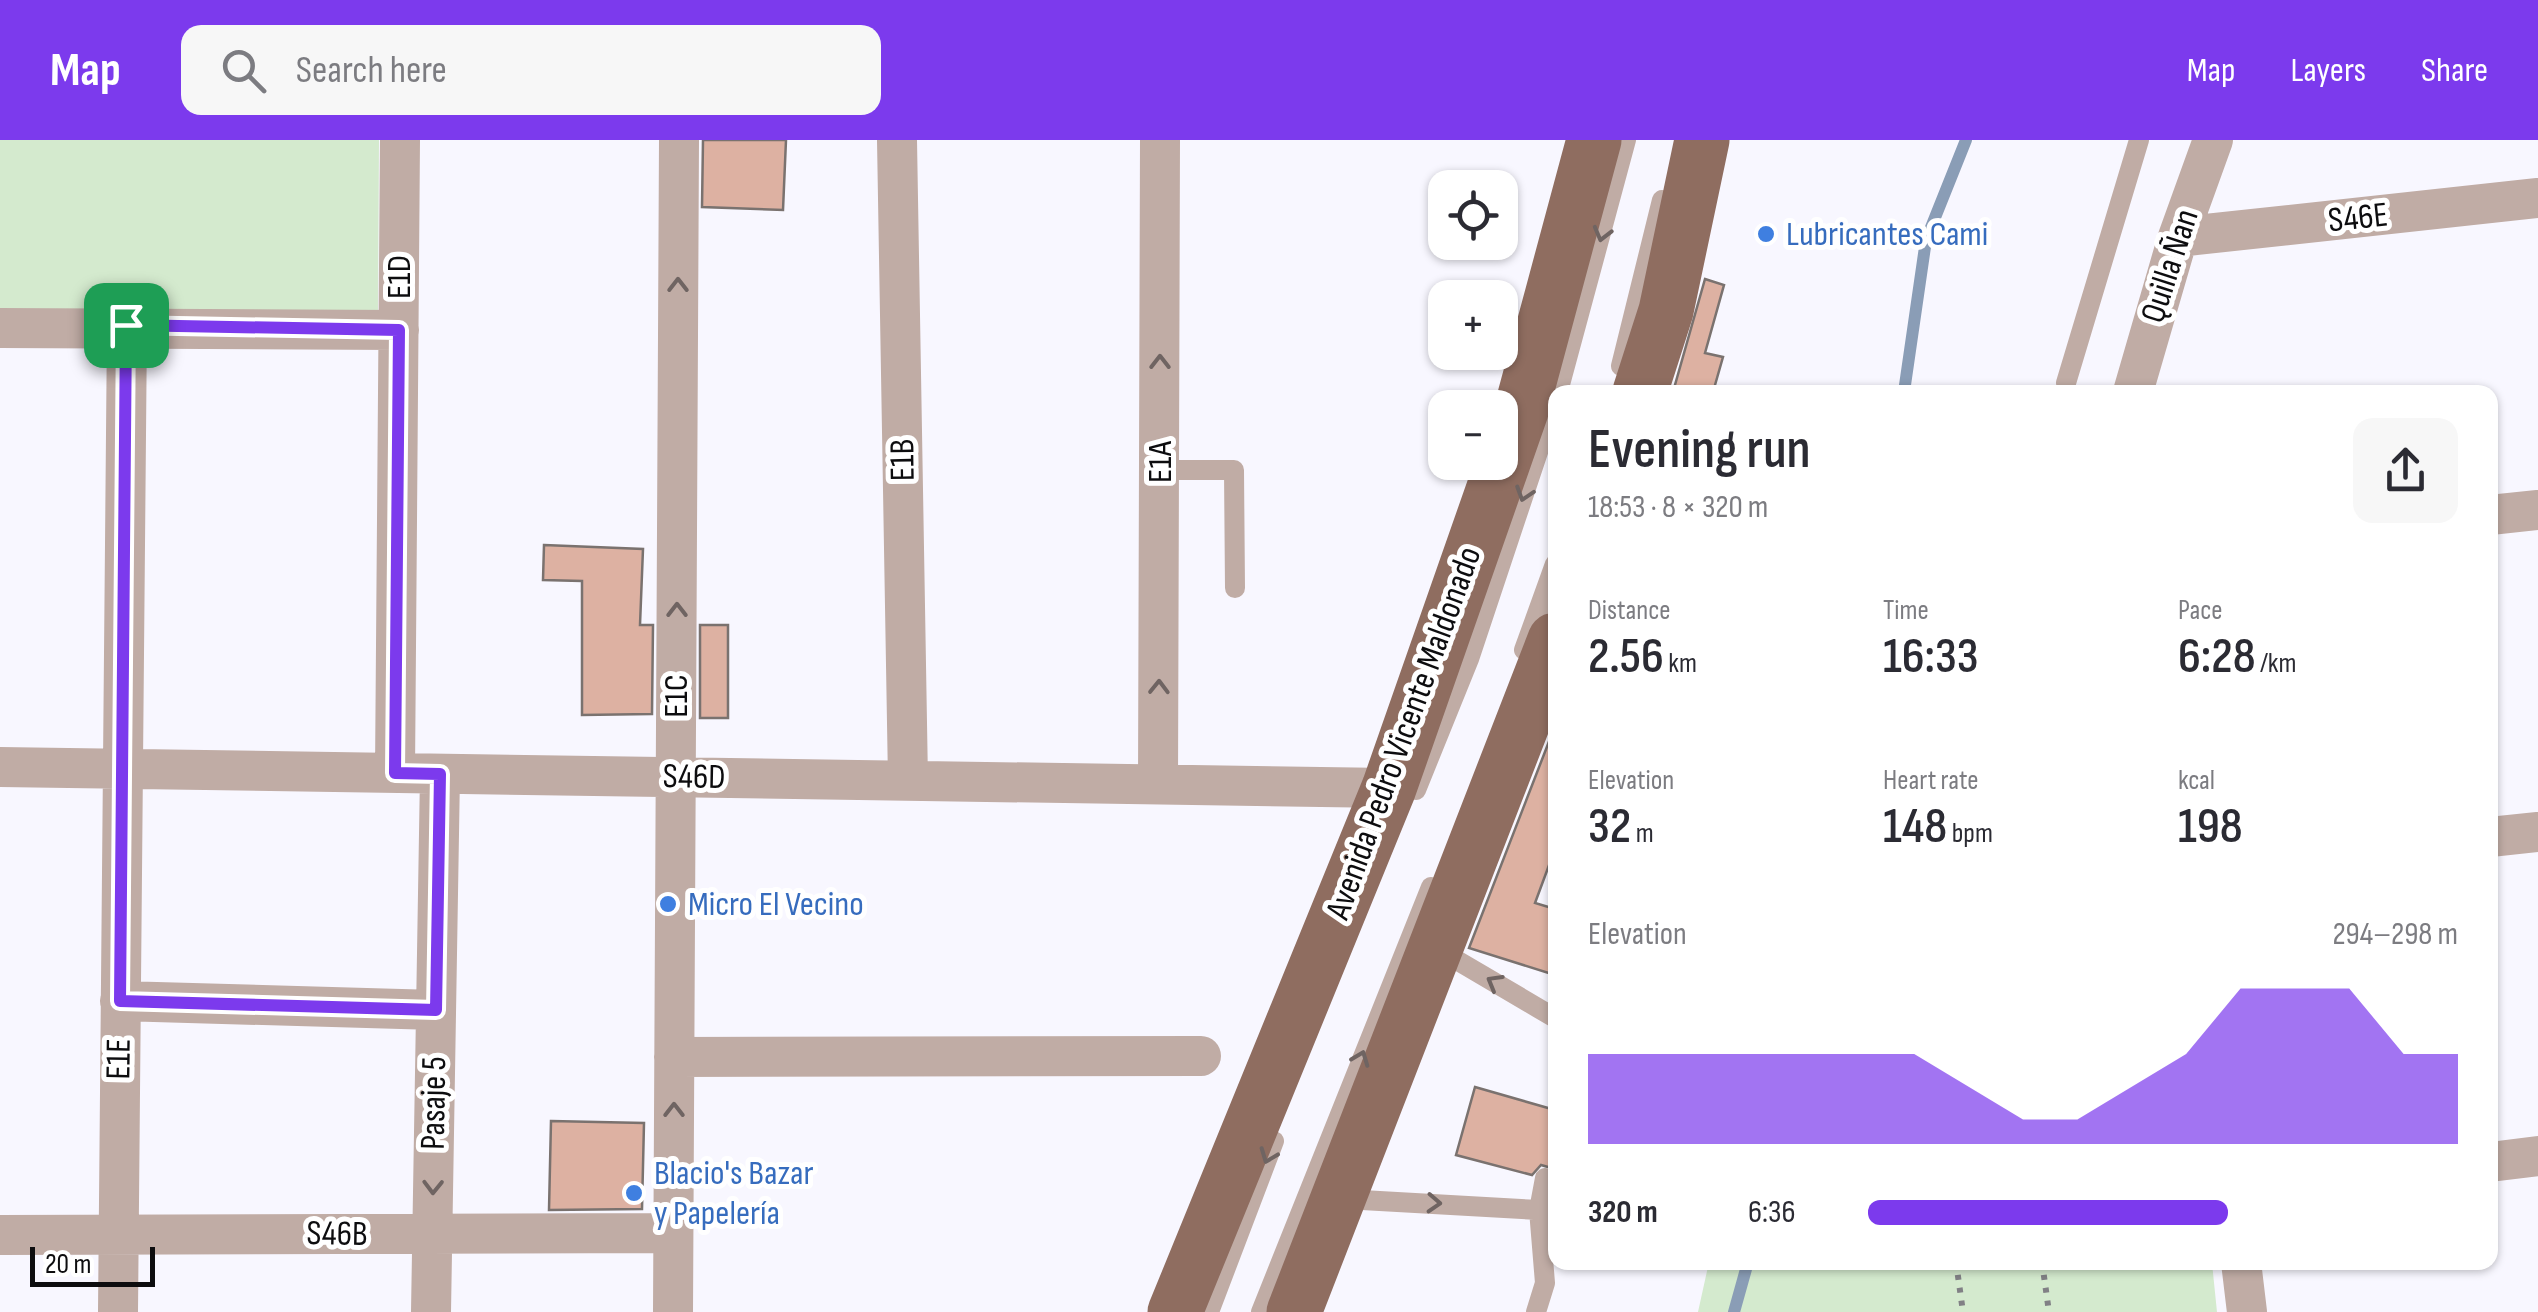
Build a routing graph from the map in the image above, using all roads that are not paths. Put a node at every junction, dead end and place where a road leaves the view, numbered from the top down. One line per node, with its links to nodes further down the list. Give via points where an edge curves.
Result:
1 (400, 140): 15 (street, E1D)
2 (679, 140): 32 (street, E1C, one-way to 2)
3 (897, 140): 33 (street, E1B)
4 (1160, 140): 22 (street, E1A, one-way to 4)
5 (1594, 140): 35 (main road, Avenida Pedro Vicente Maldonado, via 1521,412)
6 (1626, 140): 17 (lane, one-way to 17)
7 (1702, 140): 19 (main road, via 1666,311)
8 (2138, 140): 16 (lane)
9 (2213, 140): 12 (street, Quilla Ñan)
10 (1666, 183): 18 (lane)
11 (2538, 198): 12 (street, S46E)
12 (2178, 238): 20 (street, Quilla Ñan)
13 (126, 325): 14 (street); 15 (street); 29 (street, E1E)
14 (0, 328)
15 (399, 330): 30 (street, E1D)
16 (2066, 383)
17 (1560, 385)
18 (1617, 385)
19 (1642, 385)
20 (2136, 385)
21 (1548, 422): 35 (lane, one-way to 35, via 1469,659)
22 (1161, 470): 25 (lane, via 1234,470); 34 (street, E1A, one-way to 22)
23 (2538, 510): 24 (street)
24 (2498, 514)
25 (1235, 588)
26 (1548, 596): 27 (lane)
27 (1535, 656): 39 (main road)
28 (0, 767): 29 (street, S46D)
29 (122, 768): 30 (street, S46D); 40 (street, E1E)
30 (395, 773): 31 (street, S46D)
31 (440, 774): 32 (street, S46D); 41 (street, Pasaje 5)
32 (676, 777): 33 (street, S46D); 44 (street, E1C)
33 (908, 780): 34 (street, S46D)
34 (1158, 784): 35 (street, S46D)
35 (1398, 799): 59 (main road, Avenida Pedro Vicente Maldonado)
36 (2538, 832): 37 (street)
37 (2498, 836)
38 (1442, 859): 61 (lane, one-way to 38)
39 (1433, 947): 42 (lane, one-way to 39); 49 (main road)
40 (120, 1001): 41 (street); 51 (street, E1E)
41 (436, 1010): 54 (street, Pasaje 5, one-way to 54)
42 (1548, 1014)
43 (1201, 1056): 44 (street)
44 (674, 1057): 52 (street, E1C, one-way to 44)
45 (1278, 1129): 60 (lane, one-way to 60)
46 (2538, 1156): 47 (street)
47 (2498, 1161)
48 (1544, 1178): 50 (lane)
49 (1337, 1198): 50 (lane, one-way to 50); 62 (main road)
50 (1547, 1211): 63 (lane, via 1545,1283)
51 (117, 1232): 53 (street, S46B); 54 (street, S46B); 56 (street, E1E)
52 (674, 1234): 54 (street, S46B); 58 (street, E1C)
53 (0, 1235)
54 (433, 1235): 57 (street, Pasaje 5)
55 (2242, 1270): 64 (street)
56 (118, 1312)
57 (432, 1312)
58 (673, 1312)
59 (1174, 1312)
60 (1209, 1312)
61 (1261, 1312)
62 (1294, 1312)
63 (1536, 1312)
64 (2247, 1312)

